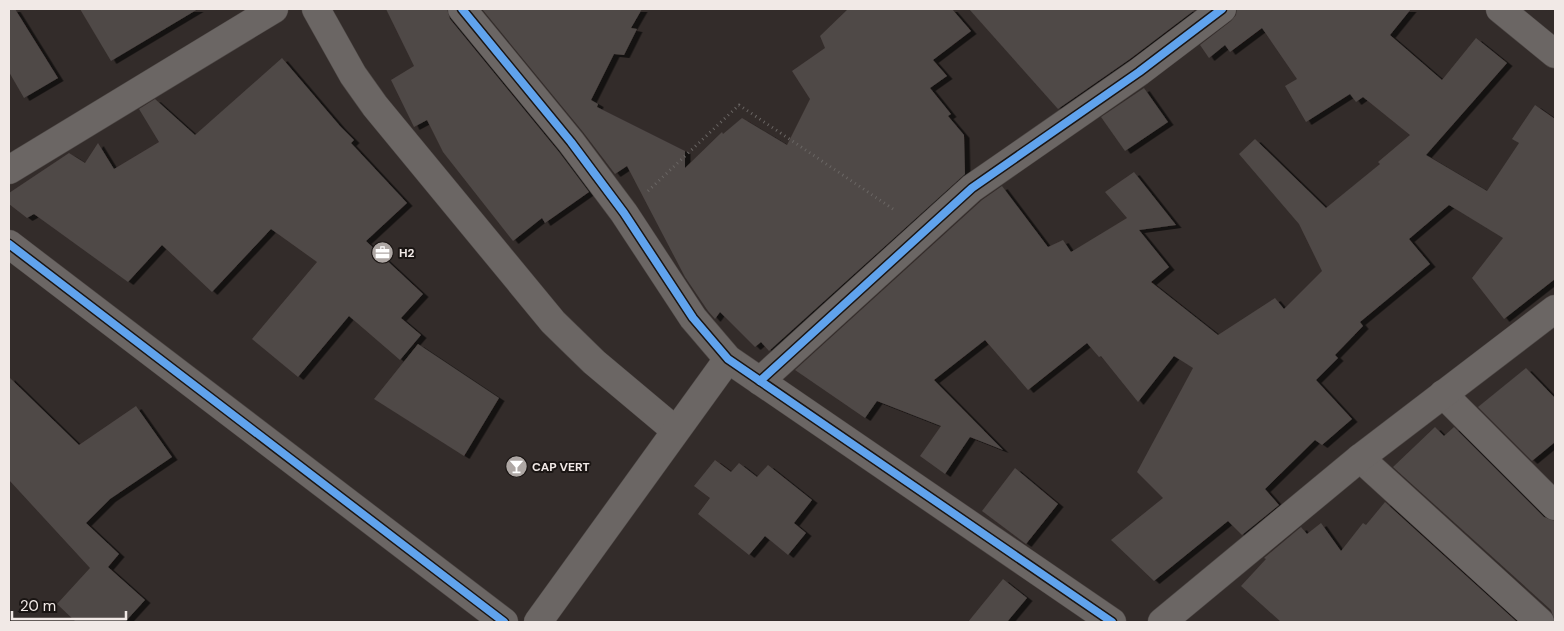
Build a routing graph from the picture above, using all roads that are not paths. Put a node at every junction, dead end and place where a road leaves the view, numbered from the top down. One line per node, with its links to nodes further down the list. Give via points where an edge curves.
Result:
1 (274, 9): 7 (street)
2 (316, 9): 13 (street, via 352,75 375,106 553,322 594,362)
3 (462, 9): 10 (street, via 571,142 624,213 693,318)
4 (1222, 9): 11 (street, via 1139,72 972,188)
5 (1500, 9): 6 (street)
6 (1555, 54)
7 (9, 170)
8 (9, 244): 16 (street)
9 (1555, 309): 12 (street)
10 (728, 359): 11 (street); 13 (street)
11 (760, 381): 18 (street)
12 (1443, 394): 14 (street); 15 (street)
13 (675, 430): 17 (street)
14 (1360, 458): 19 (street); 20 (street)
15 (1555, 506)
16 (500, 621)
17 (538, 622)
18 (1112, 622)
19 (1162, 622)
20 (1540, 622)

